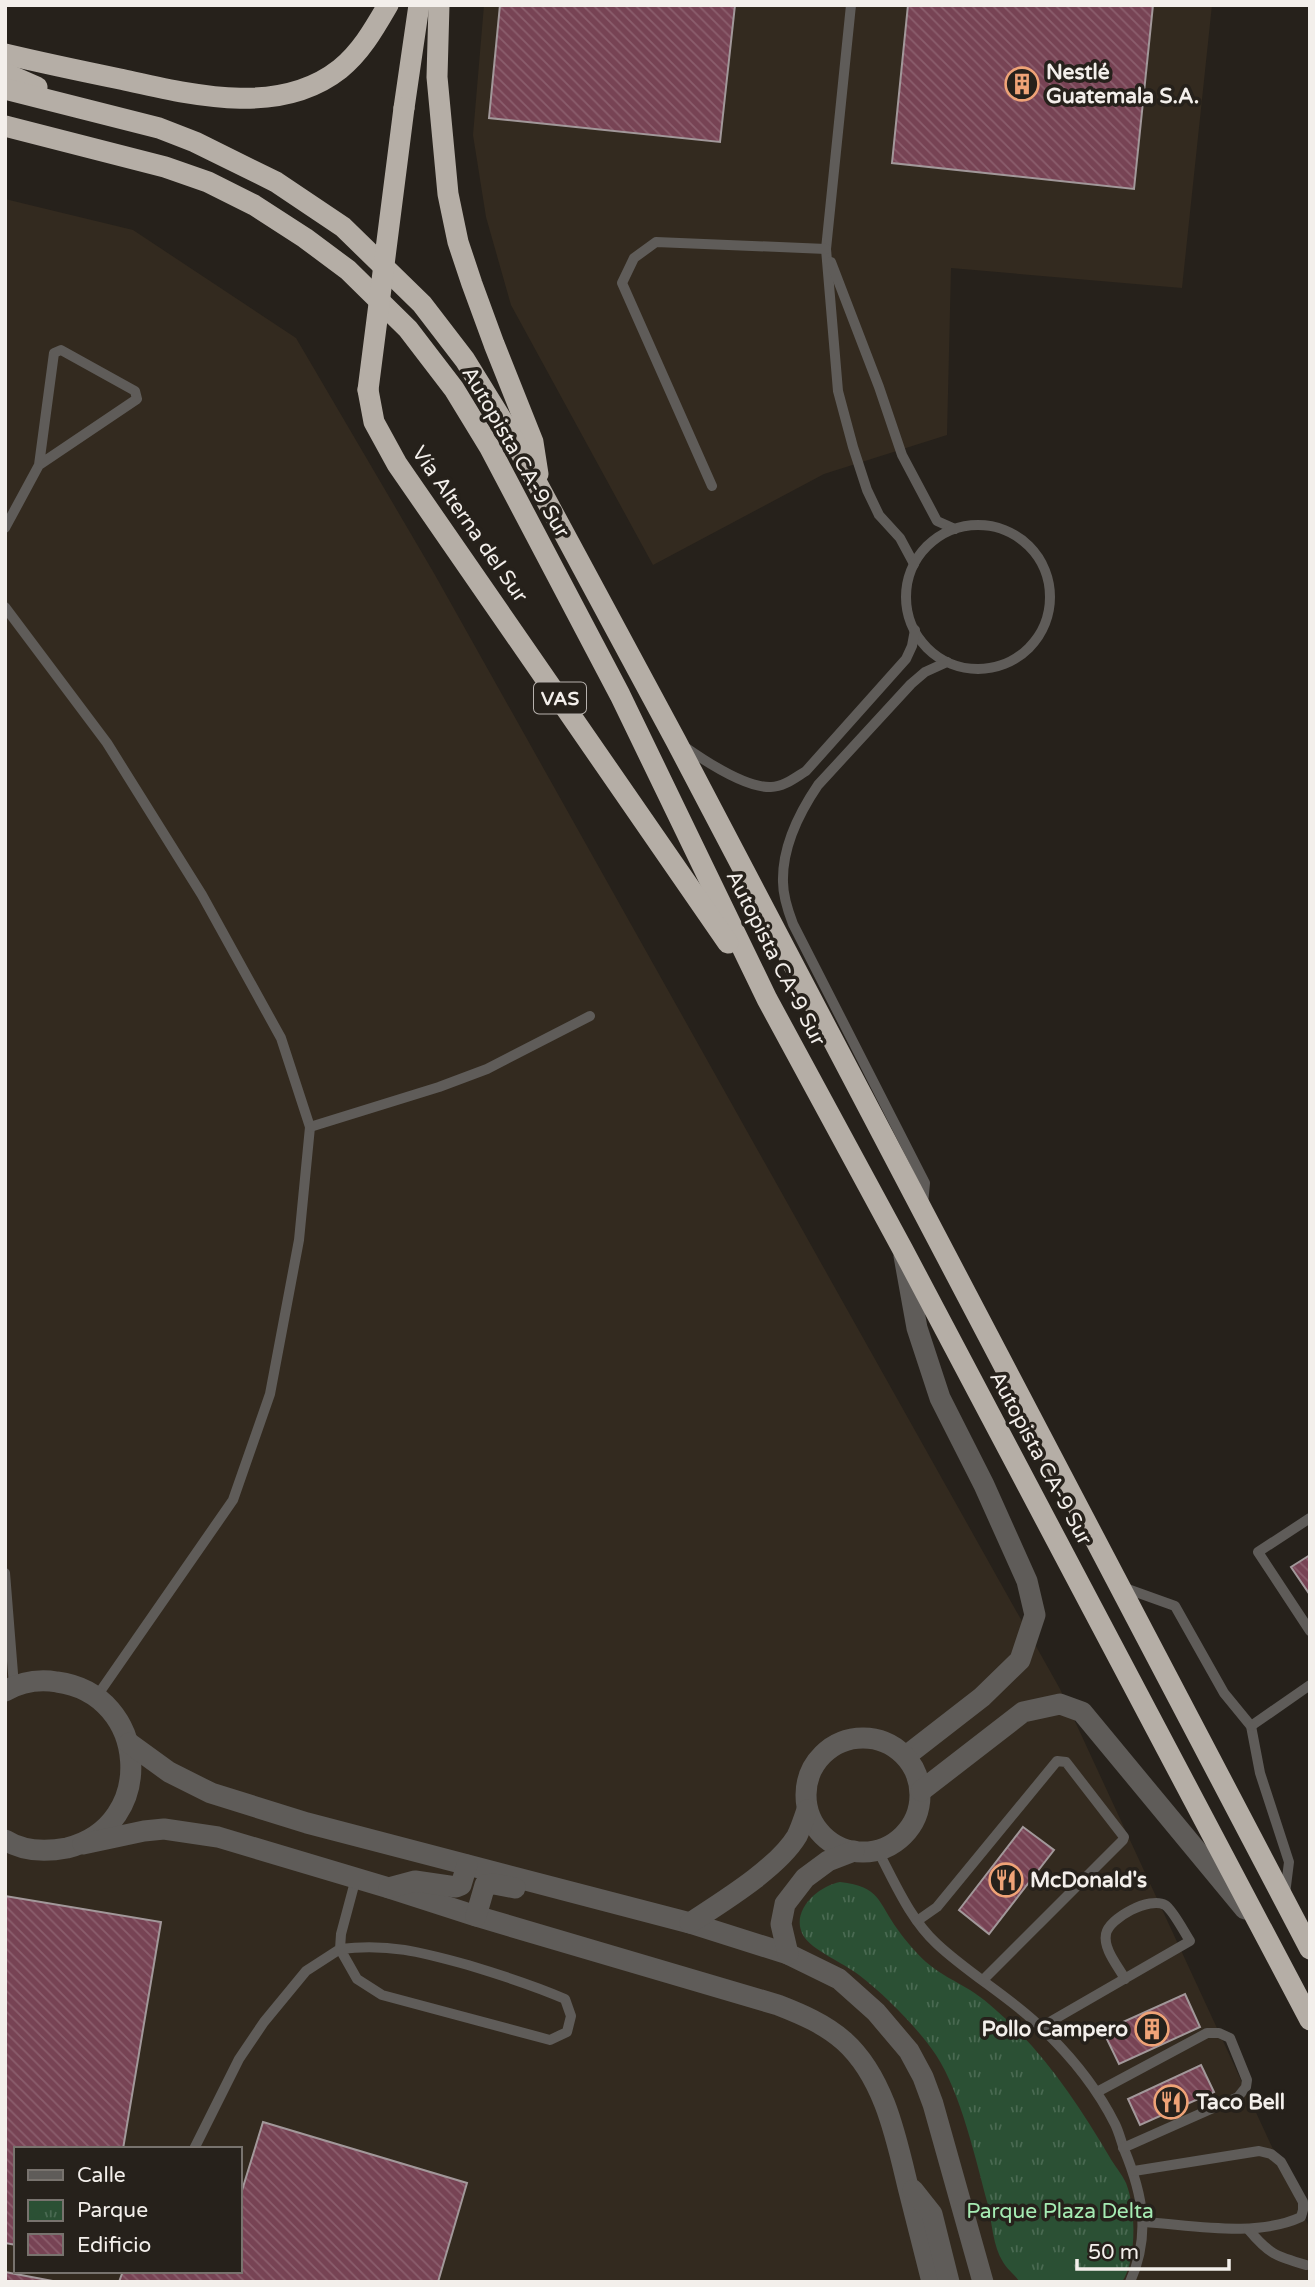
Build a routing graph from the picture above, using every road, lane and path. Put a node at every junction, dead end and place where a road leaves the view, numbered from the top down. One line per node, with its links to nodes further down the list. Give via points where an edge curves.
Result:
1 (387, 5): 5 (highway, via 356,55 338,70 319,82 273,96 239,100 196,96)
2 (419, 5): 21 (highway, Vía Alterna del Sur / VAS, bridge, via 368,390 374,422 397,464)
3 (439, 5): 12 (highway, via 437,77 448,194 458,242 533,442)
4 (851, 5): 10 (lane)
5 (5, 54)
6 (5, 73): 8 (highway)
7 (5, 89): 8 (highway, Autopista CA-9 Sur)
8 (84, 107): 12 (highway, Autopista CA-9 Sur, via 159,128 219,153 276,182 343,228 422,304 457,351)
9 (5, 126): 21 (highway, Autopista CA-9 Sur, via 164,167 254,205 348,270 408,329 454,389 530,522 620,695)
10 (826, 249): 13 (lane, via 656,242 634,258 622,283); 15 (lane, via 902,455 937,521); 16 (lane, via 838,391 853,447 879,515 900,538)
11 (39, 465): 11 (lane, via 137,399 135,391 57,350); 14 (lane)
12 (540, 486): 20 (highway, Autopista CA-9 Sur)
13 (712, 486)
14 (5, 528)
15 (955, 529): 16 (lane, via 931,542); 19 (lane, via 979,525 1002,529 1022,540 1039,557 1051,601 1046,624 1033,644 1015,659 993,668)
16 (914, 564): 18 (lane, via 907,608)
17 (5, 607): 23 (lane, via 107,743 202,895 281,1038)
18 (915, 630): 19 (lane, via 928,649); 20 (lane, via 906,659 806,771 789,782 771,787 734,777)
19 (947, 662): 24 (lane, via 911,684 818,785 792,834 782,882 793,924 925,1183)
20 (676, 741): 24 (highway, Autopista CA-9 Sur)
21 (767, 999): 25 (highway, Autopista CA-9 Sur)
22 (590, 1016): 23 (lane, via 487,1069)
23 (310, 1127): 32 (lane, via 299,1240 270,1394 233,1500)
24 (922, 1210): 28 (highway, Autopista CA-9 Sur)
25 (903, 1250): 35 (street, via 917,1328 940,1398 1027,1581 1035,1615 1020,1660 982,1697); 50 (highway, Autopista CA-9 Sur)
26 (1310, 1518): 29 (lane, via 1258,1552)
27 (5, 1573): 31 (lane)
28 (1119, 1586): 33 (lane, via 1175,1606 1224,1693); 46 (highway, Autopista CA-9 Sur)
29 (1310, 1631)
30 (1310, 1685): 33 (lane)
31 (10, 1688): 32 (street, via 42,1680 71,1684)
32 (97, 1696): 34 (street, via 117,1717)
33 (1251, 1727): 46 (lane, via 1260,1773 1289,1862)
34 (129, 1743): 39 (street, via 132,1773 125,1802 107,1826); 42 (street, via 169,1772 211,1793)
35 (906, 1756): 36 (street, via 917,1772); 37 (street, via 888,1743 867,1737 845,1740 826,1750 812,1767 806,1788)
36 (921, 1791): 40 (street, via 919,1811 910,1829); 50 (street, via 1023,1712 1060,1704 1082,1712)
37 (807, 1810): 41 (street, via 824,1838); 49 (street, via 780,1857)
38 (5, 1840): 39 (street, via 49,1852)
39 (83, 1844): 43 (street, via 164,1829 218,1837)
40 (878, 1851): 41 (street); 48 (lane)
41 (853, 1852): 53 (street, via 828,1861 805,1878 785,1904 781,1924)
42 (467, 1865): 44 (street, via 461,1885 456,1887 415,1881); 45 (street)
43 (356, 1878): 44 (street); 51 (lane)
44 (389, 1888): 47 (street)
45 (573, 1892): 47 (street, via 485,1885); 49 (street)
46 (1284, 1900): 52 (highway, Autopista CA-9 Sur)
47 (476, 1916): 64 (street, via 778,2005 824,2026 862,2060 875,2084 894,2130)
48 (917, 1921): 56 (lane, via 937,1944); 56 (lane, via 937,1907 1057,1761 1066,1762 1123,1840)
49 (690, 1923): 53 (street)
50 (1259, 1925): 54 (highway, Autopista CA-9 Sur)
51 (340, 1949): 51 (lane, via 412,1950 523,1981 565,1999 571,2016 567,2032 550,2040 382,1995 356,1979); 61 (lane, via 306,1971 264,2022 239,2059)
52 (1310, 1949)
53 (788, 1954): 68 (street, via 839,1979 876,2012 909,2051 933,2104)
54 (1278, 1962): 57 (highway, Autopista CA-9 Sur); 59 (highway)
55 (1125, 1979): 55 (lane, via 1190,1941 1167,1906 1149,1903 1109,1925 1108,1948); 58 (lane)
56 (983, 1980): 58 (lane)
57 (1310, 2020)
58 (1041, 2027): 60 (lane)
59 (1310, 2038)
60 (1097, 2092): 62 (lane); 62 (lane, via 1207,2033 1230,2038 1247,2080 1238,2097)
61 (195, 2147)
62 (1124, 2148): 63 (lane)
63 (1134, 2171): 65 (lane); 66 (lane, via 1259,2151 1271,2154 1281,2162 1303,2202 1301,2217)
64 (907, 2183): 69 (street); 70 (street, via 932,2214)
65 (1144, 2222): 66 (lane); 71 (lane, via 1138,2264)
66 (1248, 2228): 67 (lane, via 1278,2257)
67 (1307, 2265)
68 (983, 2281)
69 (932, 2282)
70 (949, 2282)
71 (1130, 2282)

